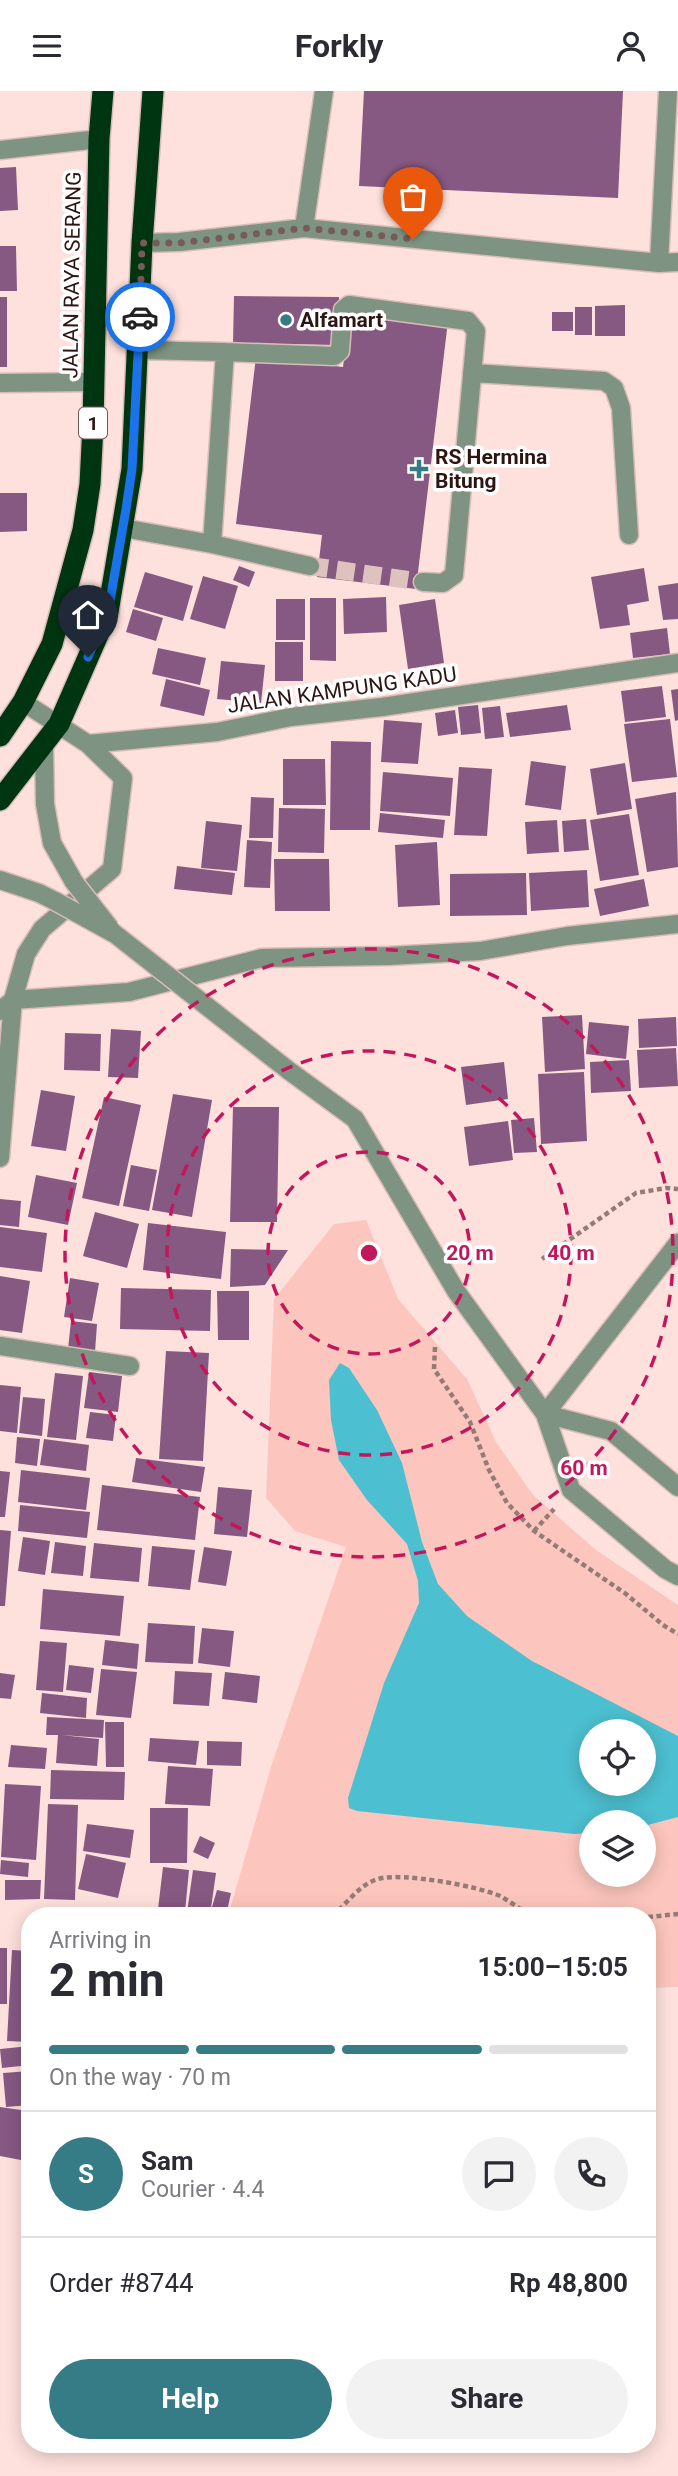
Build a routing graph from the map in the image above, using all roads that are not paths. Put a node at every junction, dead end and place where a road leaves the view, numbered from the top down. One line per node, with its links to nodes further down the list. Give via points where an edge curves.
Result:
1 (103, 91): 5 (highway, JALAN RAYA SERANG / 1)
2 (153, 91): 8 (highway, 1)
3 (324, 91): 7 (street)
4 (668, 91): 10 (street)
5 (99, 139): 6 (street); 14 (highway, JALAN RAYA SERANG / 1)
6 (0, 150)
7 (304, 228): 8 (street); 10 (street)
8 (142, 243): 11 (highway, 1)
9 (678, 262): 10 (street)
10 (659, 263)
11 (139, 350): 12 (street); 16 (highway, 1, via 132,469)
12 (225, 352): 13 (street, via 334,356 340,351 343,310 349,305 468,321 476,331); 18 (street)
13 (472, 373): 17 (street, via 604,381 614,388 621,408); 20 (street, via 454,575 443,583)
14 (93, 382): 15 (street); 22 (highway, JALAN RAYA SERANG / 1, via 90,484 83,530 52,644)
15 (0, 383)
16 (123, 528): 18 (street); 23 (highway, 1, via 108,612)
17 (629, 535)
18 (212, 544): 19 (street)
19 (310, 566)
20 (423, 582)
21 (678, 663): 26 (street, JALAN KAMPUNG KADU, via 290,717 217,732)
22 (23, 702): 23 (street); 24 (highway, JALAN RAYA SERANG / 1)
23 (59, 724): 25 (highway, 1); 26 (street)
24 (0, 736)
25 (44, 743): 27 (highway, 1); 30 (street, bridge, via 52,843 74,882)
26 (88, 744): 31 (street, via 123,778 112,869 42,929 26,954)
27 (0, 800)
28 (0, 880): 30 (street, bridge, via 39,893)
29 (678, 924): 31 (street, via 480,951 262,958 129,992)
30 (115, 934): 36 (street, bridge, via 355,1119 456,1291)
31 (6, 1006): 32 (street)
32 (0, 1158)
33 (678, 1243): 36 (street)
34 (0, 1346): 35 (street)
35 (130, 1366)
36 (545, 1414): 37 (street, via 611,1431); 38 (street, via 571,1490)
37 (678, 1487)
38 (678, 1576)

